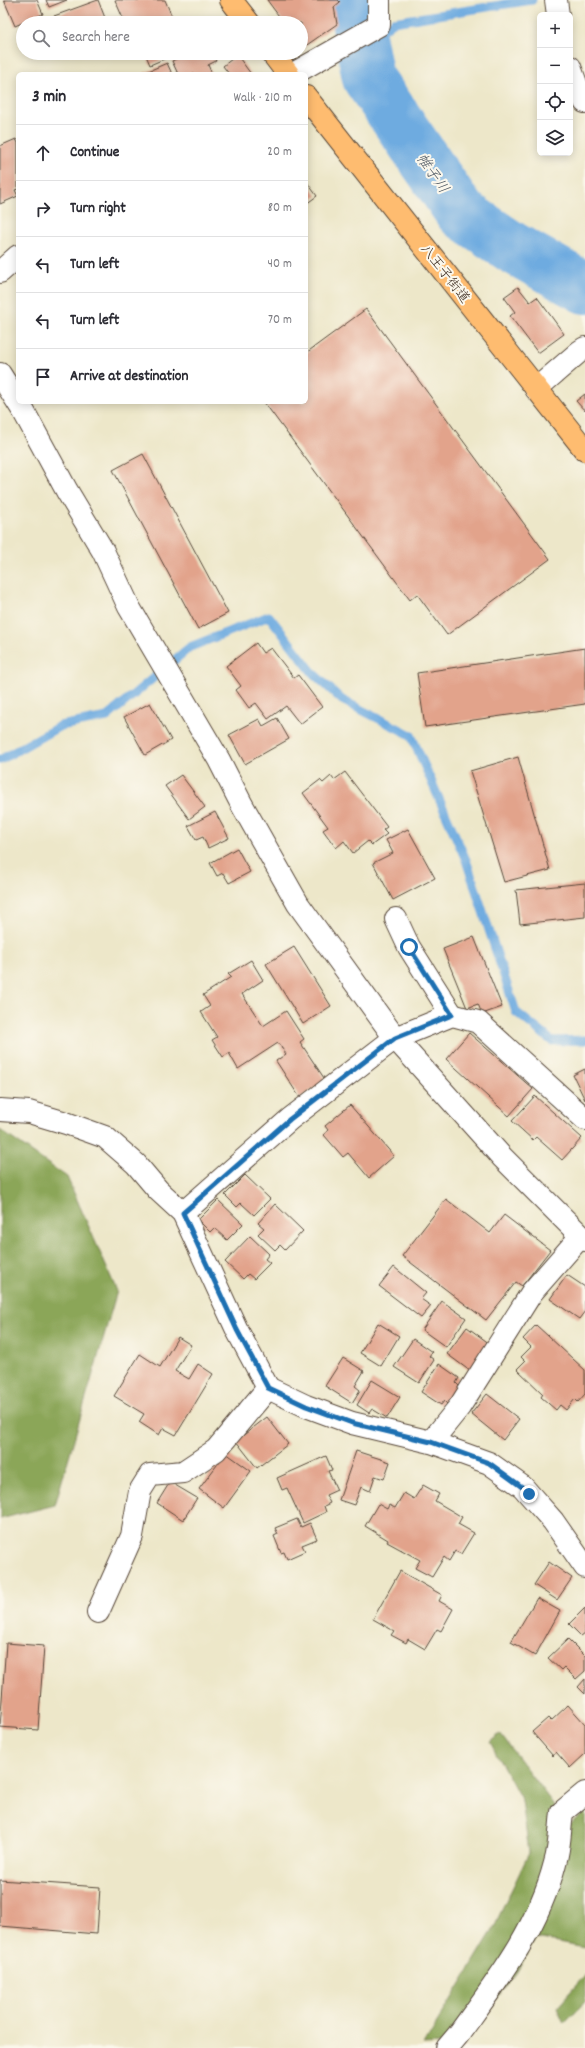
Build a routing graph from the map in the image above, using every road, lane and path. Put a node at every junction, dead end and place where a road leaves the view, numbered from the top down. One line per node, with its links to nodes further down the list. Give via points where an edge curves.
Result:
1 (231, 0): 5 (highway)
2 (379, 0): 8 (street, via 379,25)
3 (556, 0): 4 (street)
4 (558, 12)
5 (244, 16)
6 (277, 60): 7 (highway)
7 (286, 72)
8 (297, 72)
9 (573, 75): 11 (street)
10 (308, 100): 16 (highway, 八王子街道)
11 (585, 102)
12 (16, 258): 13 (street)
13 (0, 272)
14 (585, 348): 16 (street)
15 (0, 374): 17 (street)
16 (536, 389): 19 (highway, 八王子街道)
17 (16, 399)
18 (19, 404): 22 (street, via 66,491 103,551 155,653 298,904)
19 (585, 450)
20 (396, 920): 21 (street, via 409,947)
21 (452, 1015): 22 (street); 24 (street, via 478,1022)
22 (395, 1038): 25 (street, via 290,1119); 26 (street, via 502,1157)
23 (0, 1110): 25 (street, via 29,1112 105,1137 136,1164 158,1190)
24 (585, 1120)
25 (183, 1213): 27 (street, via 237,1330)
26 (582, 1233): 28 (street, via 532,1292 460,1406)
27 (268, 1388): 28 (street, via 352,1423); 30 (street, via 216,1450 183,1472 150,1475 140,1491 132,1536)
28 (431, 1442): 29 (street, via 489,1463 522,1487 553,1521)
29 (585, 1567)
30 (98, 1612)
31 (585, 1792): 32 (street, via 562,1812 556,1862 541,1908 522,1942)
32 (447, 2048)

